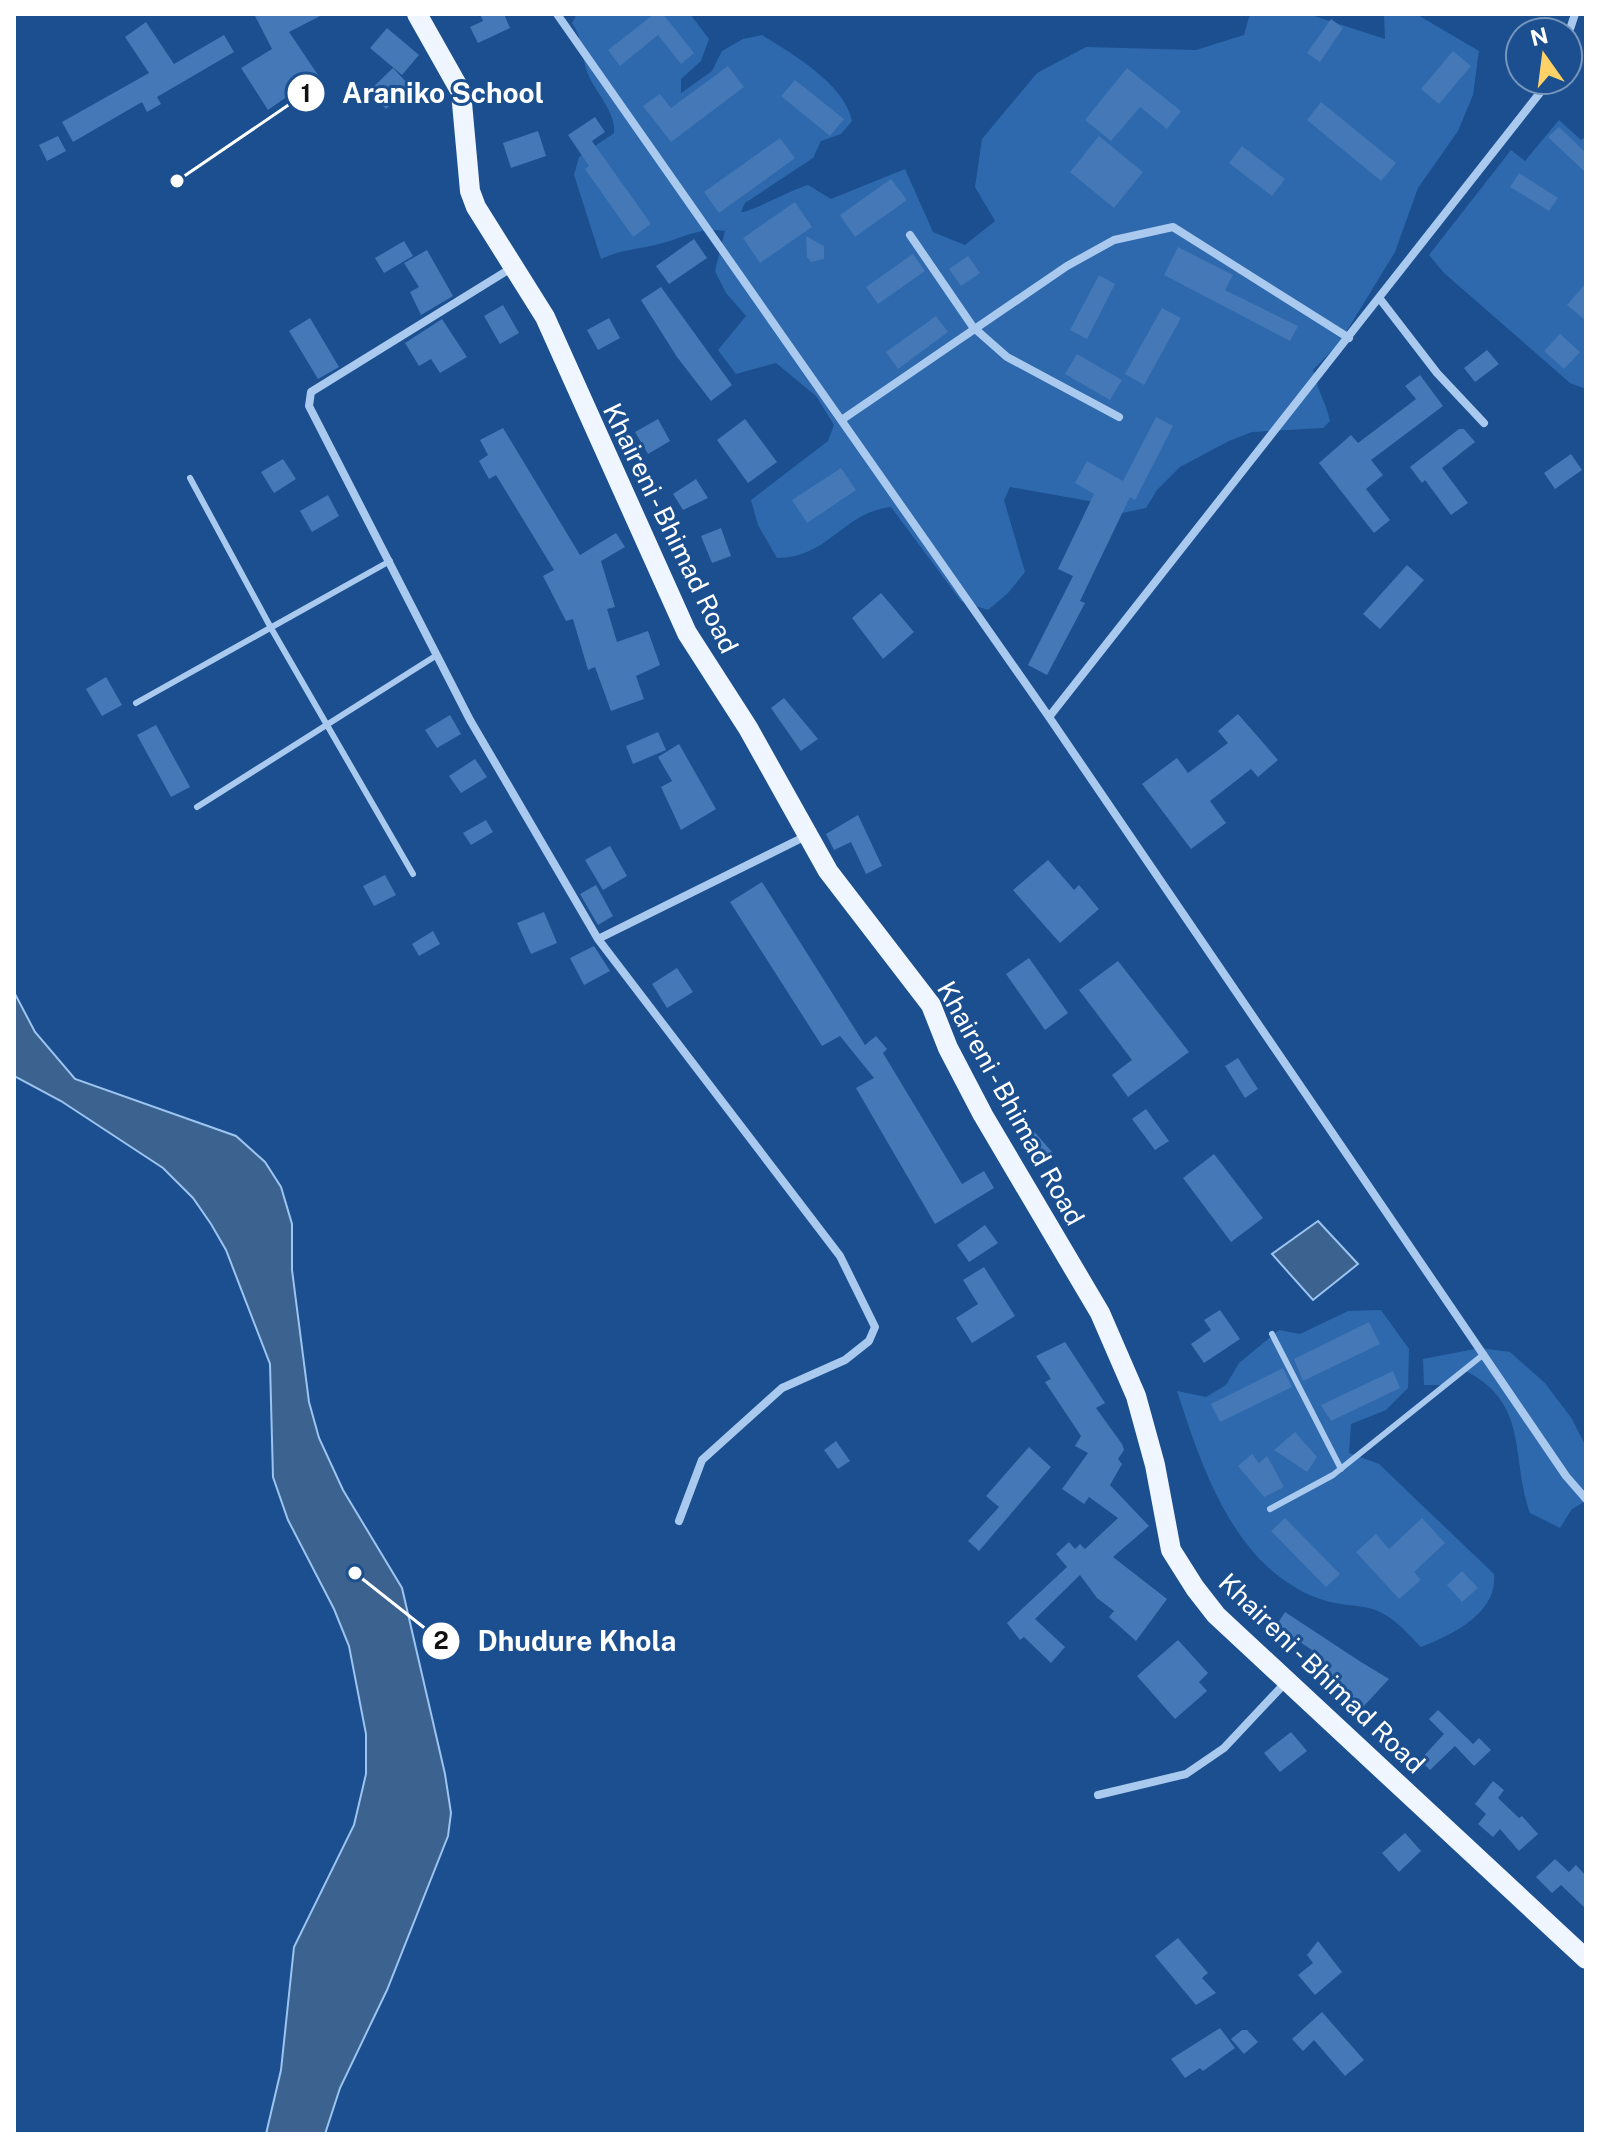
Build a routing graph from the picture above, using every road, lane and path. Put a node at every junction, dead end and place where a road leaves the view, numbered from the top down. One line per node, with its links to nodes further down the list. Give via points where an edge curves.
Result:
1 (417, 14): 5 (main road, Khaireni - Bhimad Road, via 461,92 476,207)
2 (557, 14): 10 (street)
3 (1538, 96): 6 (street)
4 (910, 235): 7 (street)
5 (515, 266): 13 (street, via 311,392 309,406); 20 (main road, Khaireni - Bhimad Road, via 545,317 687,633 748,728)
6 (1380, 299): 8 (street); 11 (street)
7 (973, 327): 8 (street, via 1114,240 1173,227); 9 (street, via 1007,357); 10 (street)
8 (1349, 338): 17 (street)
9 (1119, 417)
10 (843, 419): 17 (street)
11 (1484, 423)
12 (190, 478): 14 (lane)
13 (390, 561): 14 (lane); 15 (street)
14 (271, 628): 16 (lane); 18 (lane)
15 (437, 655): 18 (lane); 22 (street)
16 (136, 703)
17 (1049, 717): 24 (street)
18 (328, 727): 19 (lane); 21 (lane)
19 (197, 807)
20 (806, 835): 22 (street); 29 (main road, Khaireni - Bhimad Road, via 931,1005 983,1115 1100,1313 1136,1396 1177,1561 1216,1615)
21 (413, 874)
22 (598, 939): 28 (street, via 840,1256 875,1327 869,1341 845,1360 782,1388 702,1460)
23 (1272, 1334): 25 (lane)
24 (1484, 1354): 25 (lane); 26 (street)
25 (1341, 1469): 27 (lane)
26 (1586, 1499)
27 (1270, 1509)
28 (679, 1521)
29 (1288, 1681): 30 (street, via 1224,1748 1186,1774); 31 (main road, Khaireni - Bhimad Road)
30 (1098, 1795)
31 (1586, 1959)

